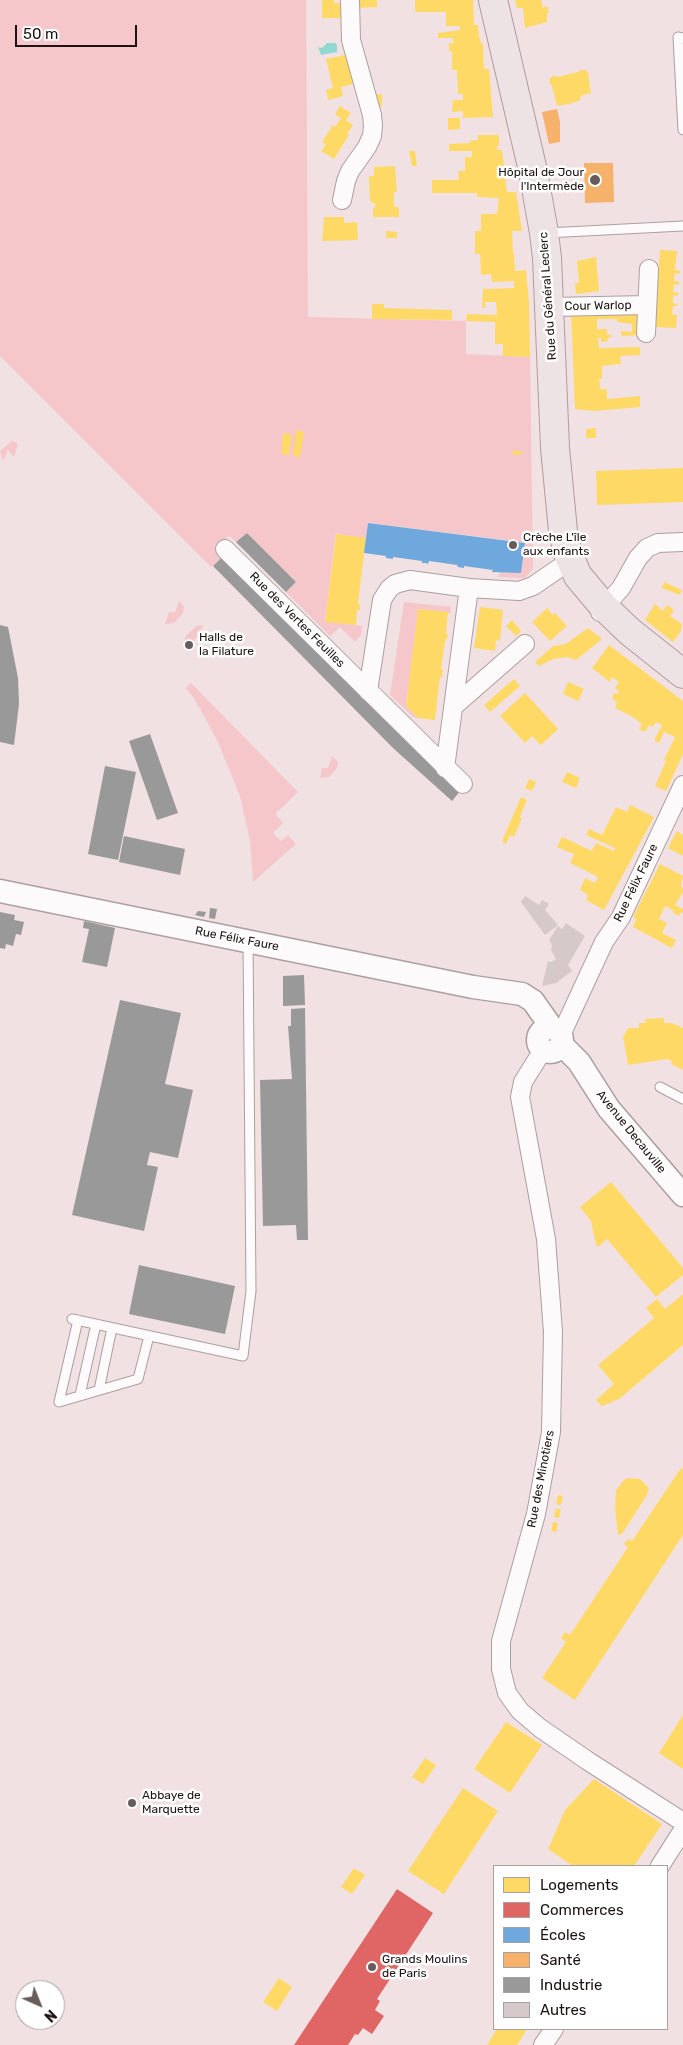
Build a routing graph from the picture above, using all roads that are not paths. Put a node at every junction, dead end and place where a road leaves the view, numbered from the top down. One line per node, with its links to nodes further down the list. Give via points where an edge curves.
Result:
1 (350, 0): 5 (street, via 351,40 373,126 367,147 350,171)
2 (493, 0): 7 (main road, Rue du Général Leclerc, via 533,171)
3 (683, 38): 4 (lane, via 678,37)
4 (683, 130)
5 (342, 200)
6 (683, 226): 7 (lane)
7 (544, 233): 10 (main road, Rue du Général Leclerc)
8 (649, 268): 9 (street, Cour Warlop)
9 (646, 305): 10 (street, Cour Warlop); 11 (street, Cour Warlop)
10 (550, 307): 14 (main road, Rue du Général Leclerc, via 555,448)
11 (646, 332)
12 (683, 542): 16 (street, via 658,543 647,548)
13 (226, 549): 19 (street, Rue des Vertes Feuilles)
14 (566, 564): 15 (street, via 526,590); 16 (main road, Rue du Général Leclerc)
15 (469, 588): 19 (street, via 410,580 389,589 382,600); 20 (street)
16 (602, 610): 18 (main road, Rue du Général Leclerc)
17 (525, 644): 20 (street)
18 (683, 674)
19 (368, 691): 21 (street, Rue des Vertes Feuilles)
20 (453, 707): 21 (street)
21 (445, 768): 22 (street, Rue des Vertes Feuilles)
22 (463, 784)
23 (683, 785): 26 (street, Rue Félix Faure, via 621,917)
24 (0, 891): 25 (street, Rue Félix Faure)
25 (248, 941): 26 (street, Rue Félix Faure, via 473,987 501,998); 32 (lane, via 250,1291 243,1356)
26 (551, 1038): 29 (street, Avenue Decauville, via 579,1062 609,1109); 35 (street, Rue des Minotiers, via 525,1077 520,1092 546,1239 552,1332 551,1432 536,1514 501,1641 501,1670 507,1693 520,1711 540,1728)
27 (660, 1087): 28 (lane)
28 (683, 1099)
29 (683, 1195)
30 (96, 1324): 31 (lane); 34 (lane); 34 (lane, via 75,1320 59,1402)
31 (112, 1328): 32 (lane); 33 (lane)
32 (149, 1336): 33 (lane, via 138,1379)
33 (99, 1390): 34 (lane)
34 (80, 1396)
35 (683, 1822)
36 (683, 1830): 37 (street)
37 (661, 1865)
38 (553, 2030): 39 (street)
39 (543, 2045)

